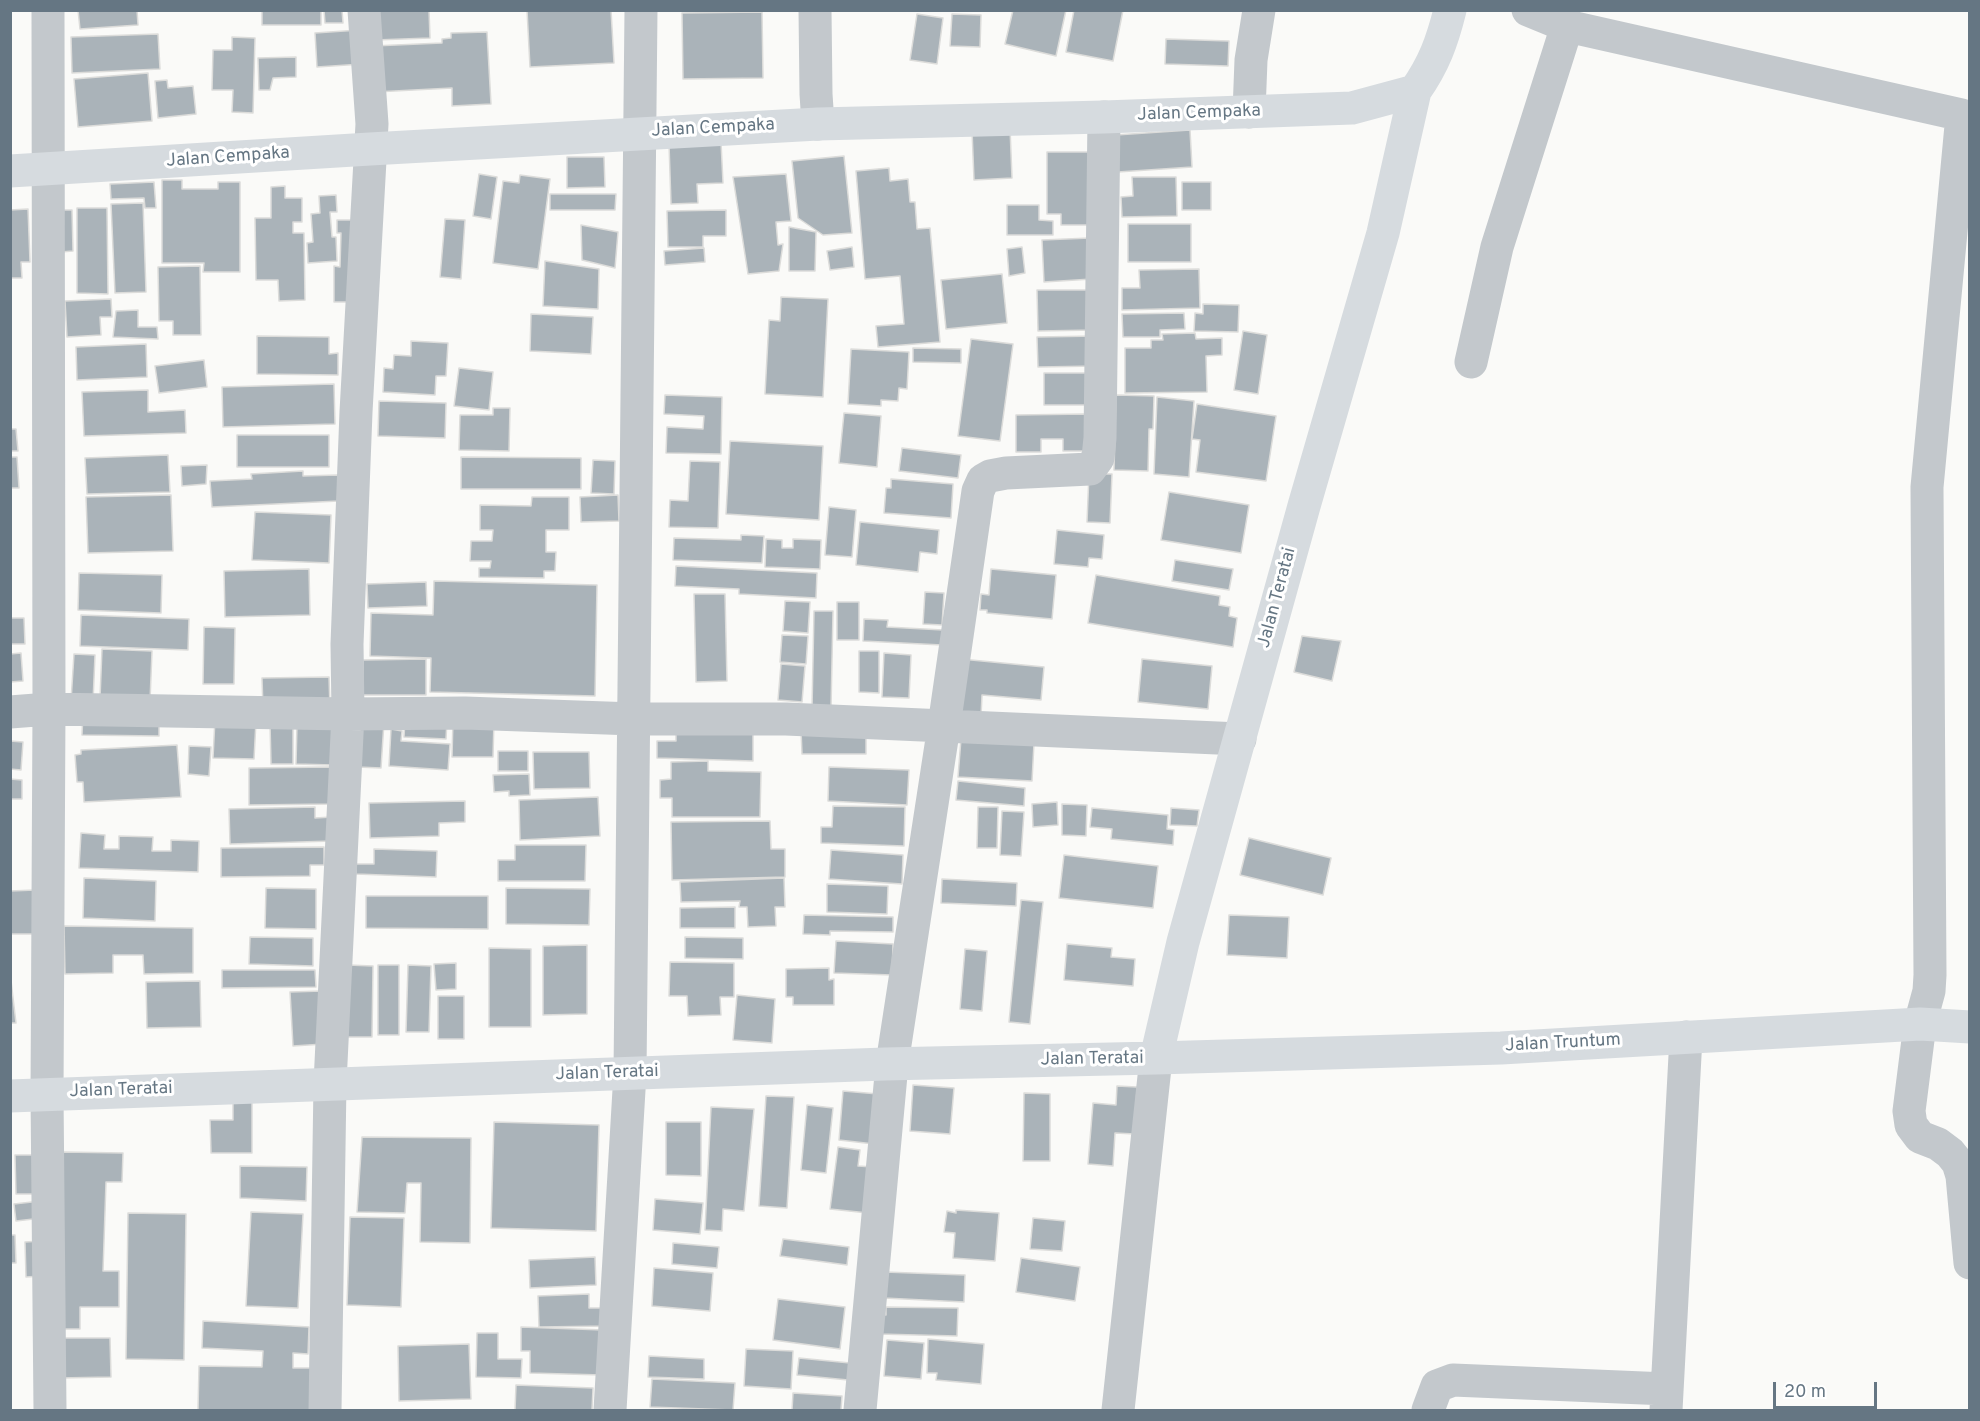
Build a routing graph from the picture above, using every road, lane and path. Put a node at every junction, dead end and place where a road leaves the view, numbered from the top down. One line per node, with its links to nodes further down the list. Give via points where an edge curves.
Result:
1 (48, 10): 16 (street)
2 (364, 10): 15 (street)
3 (641, 10): 12 (street)
4 (815, 10): 11 (street)
5 (1259, 10): 9 (street)
6 (1450, 10): 10 (street, Jalan Teratai, via 1441,45)
7 (1528, 10): 8 (street)
8 (1567, 26): 13 (street); 18 (street, via 1497,247)
9 (1250, 84): 10 (street, Jalan Cempaka, via 1353,108); 14 (street, Jalan Cempaka)
10 (1415, 91): 24 (street, Jalan Teratai, via 1383,233)
11 (817, 97): 12 (street, Jalan Cempaka); 14 (street, Jalan Cempaka)
12 (640, 110): 15 (street, Jalan Cempaka); 22 (street)
13 (1966, 115): 25 (street, via 1928,487 1929,983)
14 (1104, 117): 23 (street, via 1098,458 1090,469 1006,473 983,480 978,491)
15 (371, 125): 16 (street, Jalan Cempaka); 21 (street, via 347,644)
16 (47, 146): 17 (street, Jalan Cempaka); 19 (street)
17 (10, 171)
18 (1471, 362)
19 (49, 709): 20 (street); 21 (street); 32 (street)
20 (10, 712)
21 (348, 714): 22 (street, via 465,713); 31 (street)
22 (634, 719): 23 (street, via 786,719); 30 (street)
23 (944, 726): 24 (street); 29 (street)
24 (1240, 739): 28 (street, Jalan Teratai, via 1183,942)
25 (1920, 1024): 26 (street, Jalan Truntum); 27 (street, Jalan Truntum); 34 (street, via 1909,1111 1911,1125 1920,1137 1938,1144 1958,1164)
26 (1970, 1027)
27 (1686, 1037): 28 (street, Jalan Truntum, via 1501,1048); 35 (street)
28 (1156, 1058): 29 (street, Jalan Teratai); 40 (street)
29 (892, 1064): 30 (street, Jalan Teratai); 39 (street)
30 (630, 1073): 31 (street, Jalan Teratai); 38 (street)
31 (330, 1083): 32 (street, Jalan Teratai); 37 (street)
32 (47, 1094): 33 (street, Jalan Teratai); 36 (street)
33 (10, 1096)
34 (1970, 1263)
35 (1666, 1400): 41 (street, via 1453,1380 1437,1386)
36 (50, 1410)
37 (325, 1410)
38 (610, 1410)
39 (860, 1410)
40 (1118, 1410)
41 (1428, 1410)

